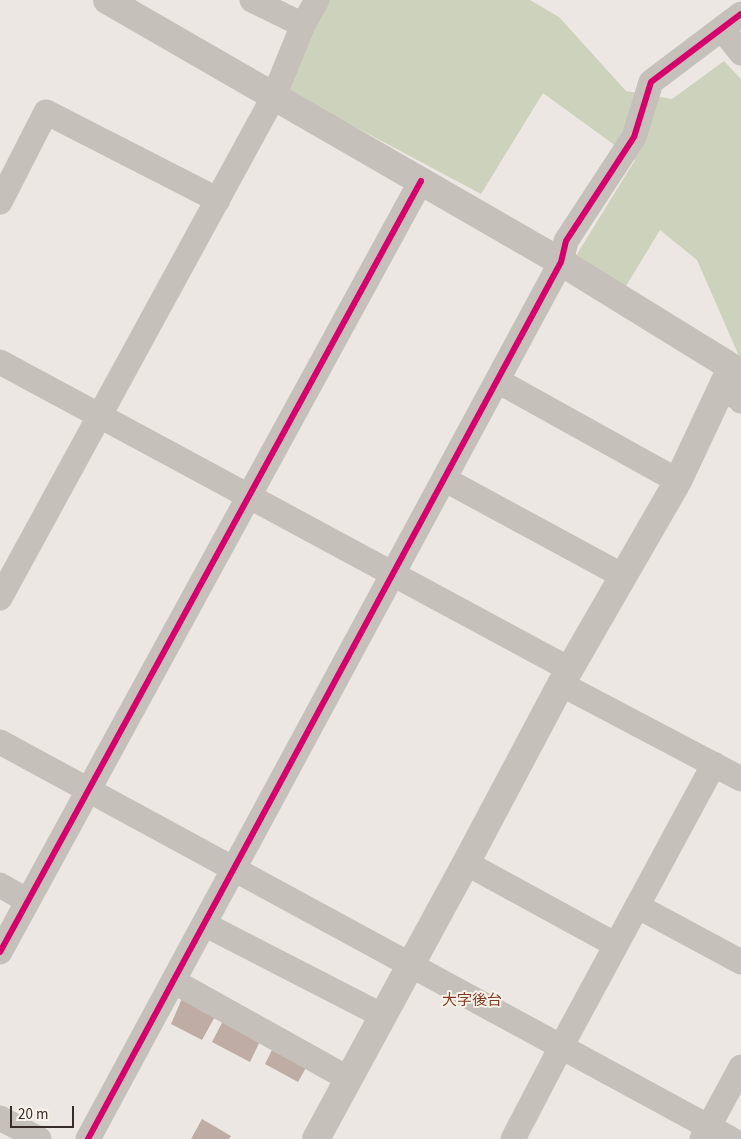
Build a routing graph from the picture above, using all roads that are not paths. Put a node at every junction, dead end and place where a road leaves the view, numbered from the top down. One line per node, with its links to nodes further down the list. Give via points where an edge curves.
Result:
1 (107, 0): 7 (street)
2 (252, 0): 5 (street)
3 (317, 0): 5 (street)
4 (732, 22): 6 (street); 11 (street, via 651,82 634,137 566,240)
5 (303, 25): 7 (street)
6 (741, 53)
7 (274, 96): 8 (street); 9 (street)
8 (421, 181): 11 (street); 18 (street)
9 (218, 200): 10 (street, via 46,112); 15 (street)
10 (0, 202)
11 (562, 262): 13 (street); 14 (street)
12 (0, 362): 15 (street)
13 (498, 381): 16 (street); 17 (street)
14 (734, 383): 17 (street)
15 (100, 416): 18 (street); 21 (street)
16 (444, 479): 19 (street); 20 (street)
17 (678, 481): 20 (street)
18 (249, 496): 19 (street); 26 (street)
19 (393, 574): 22 (street); 28 (street)
20 (623, 576): 22 (street)
21 (0, 598)
22 (565, 676): 24 (street); 27 (street)
23 (0, 742): 26 (street)
24 (714, 764): 25 (street); 31 (street)
25 (741, 779)
26 (89, 790): 28 (street); 30 (street)
27 (466, 863): 33 (street); 36 (street)
28 (234, 869): 32 (street); 36 (street)
29 (0, 885): 30 (street)
30 (28, 902): 34 (street)
31 (637, 906): 33 (street); 35 (street)
32 (204, 924): 37 (street); 38 (street)
33 (616, 945): 39 (street)
34 (0, 952)
35 (741, 962)
36 (410, 965): 38 (street); 39 (street)
37 (173, 981): 41 (street); 45 (street)
38 (383, 1016): 41 (street)
39 (561, 1047): 43 (street); 47 (street)
40 (741, 1067): 43 (street)
41 (349, 1079): 46 (street)
42 (0, 1118): 44 (street)
43 (706, 1133): 48 (street)
44 (39, 1139)
45 (88, 1139)
46 (316, 1139)
47 (513, 1139)
48 (731, 1139)

